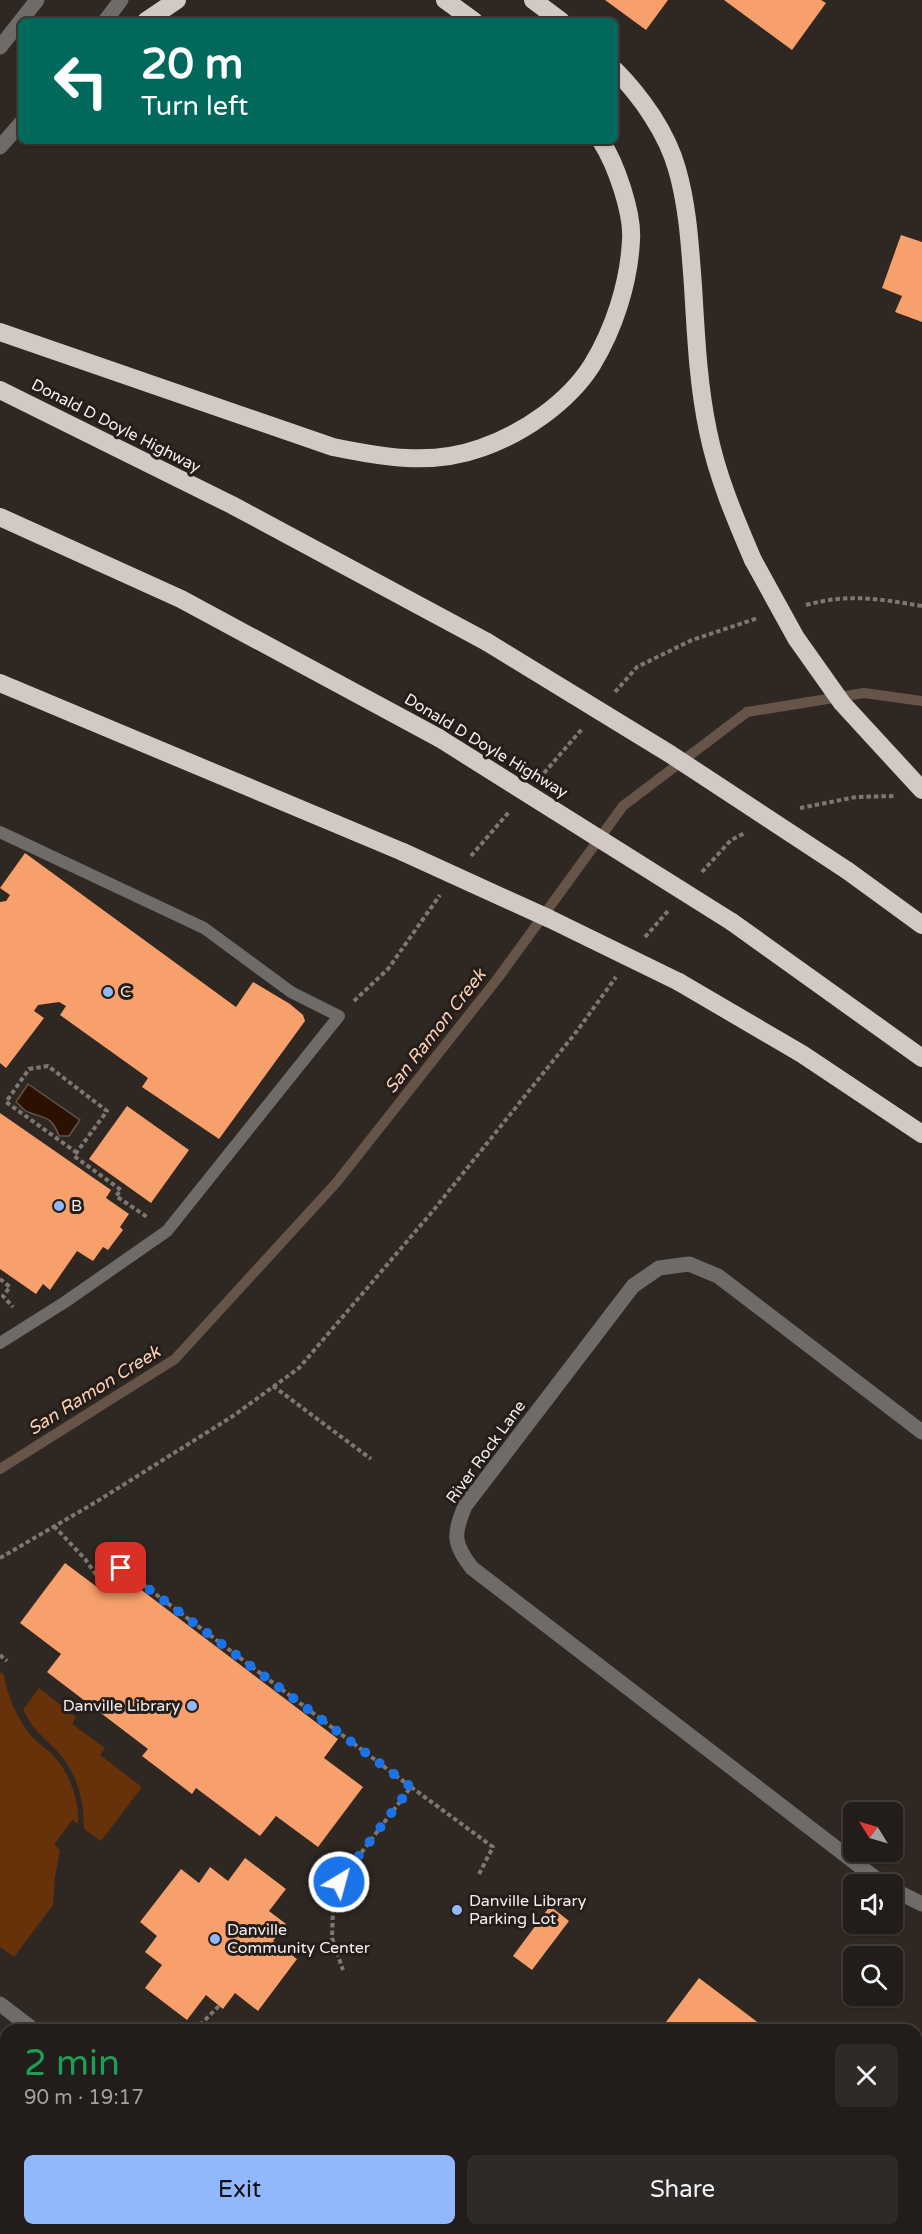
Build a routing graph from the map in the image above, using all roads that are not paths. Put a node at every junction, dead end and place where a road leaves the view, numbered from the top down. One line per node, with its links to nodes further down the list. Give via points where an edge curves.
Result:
1 (37, 0): 6 (street)
2 (121, 0): 7 (street)
3 (177, 0): 8 (highway)
4 (445, 0): 9 (highway)
5 (533, 0): 10 (highway)
6 (23, 18)
7 (107, 18)
8 (150, 18)
9 (470, 18)
10 (557, 18)
11 (18, 24): 12 (street)
12 (0, 46)
13 (618, 73): 21 (highway, bridge, via 655,119 677,168 689,232 697,357 708,432 727,500 753,560 796,638 842,703)
14 (18, 126): 16 (street)
15 (602, 144): 17 (highway, via 623,188 632,238 625,282 610,328 591,366 560,401 521,430 479,449 432,459 384,458 333,447)
16 (0, 147)
17 (0, 332)
18 (0, 390): 23 (highway, Donald D Doyle Highway, bridge, via 232,506 487,642 670,754 848,871)
19 (0, 517): 24 (highway, Donald D Doyle Highway, bridge, via 181,599 439,738 732,922)
20 (0, 683): 25 (highway, bridge, via 404,852 679,982 802,1054)
21 (922, 790)
22 (0, 832): 26 (lane, via 204,928 291,992 339,1016 167,1231)
23 (922, 925)
24 (922, 1058)
25 (922, 1134)
26 (0, 1343)
27 (922, 1432): 28 (street, River Rock Lane, via 718,1276 689,1264 658,1268 633,1286 465,1506 456,1527 459,1551 471,1568)
28 (870, 1874)
29 (903, 1894): 30 (street)
30 (922, 1904)
31 (0, 2004): 32 (street)
32 (26, 2024)

